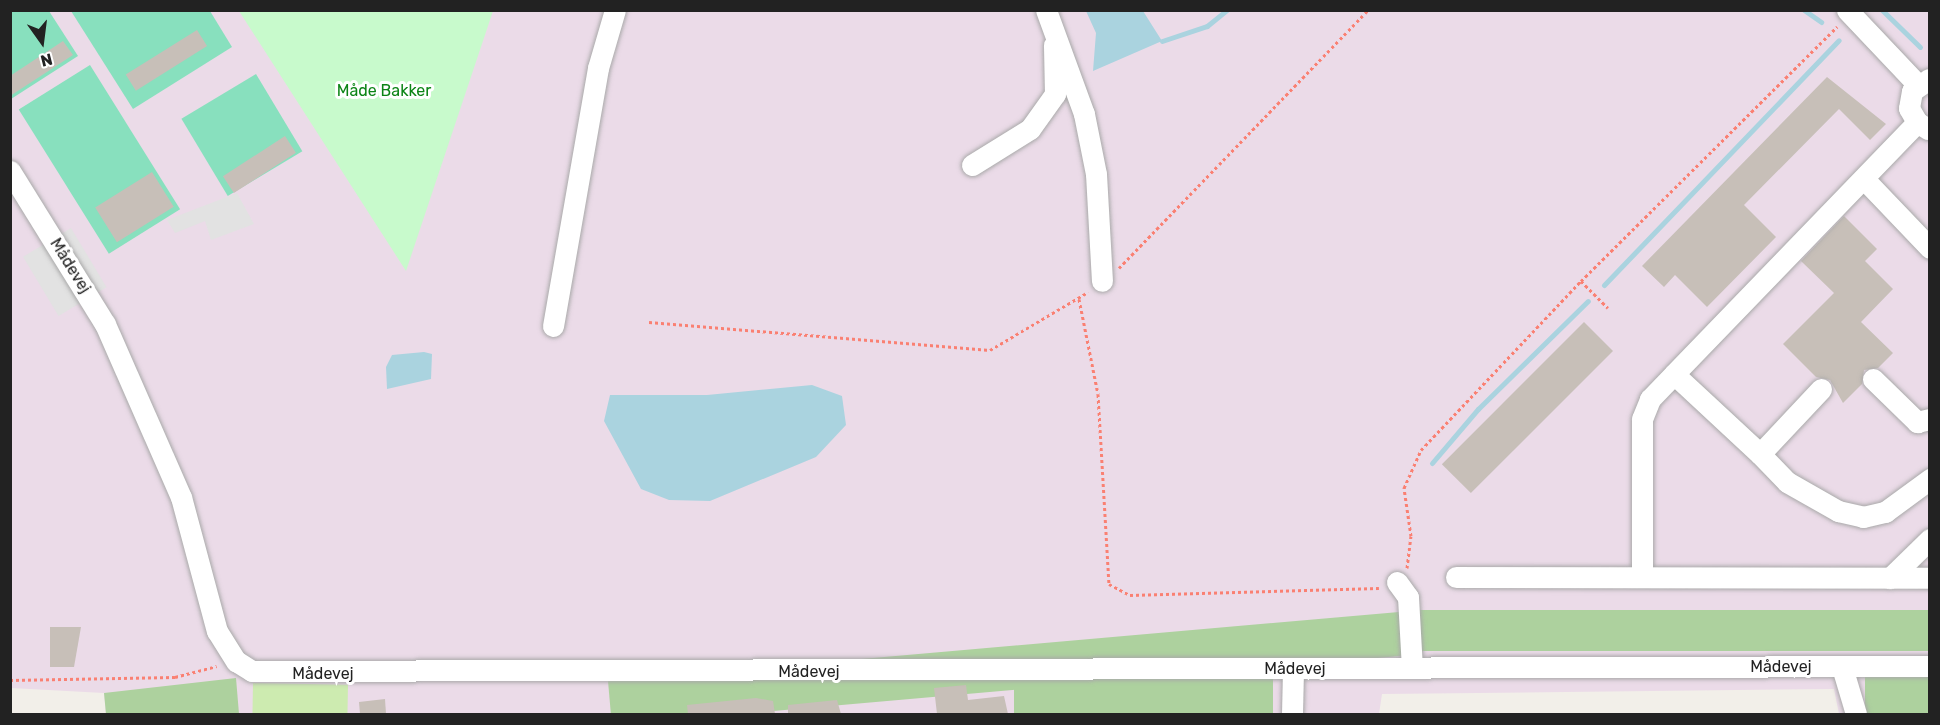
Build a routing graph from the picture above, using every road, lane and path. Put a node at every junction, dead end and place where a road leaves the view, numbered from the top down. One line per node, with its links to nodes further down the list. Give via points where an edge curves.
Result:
1 (615, 10): 16 (street, via 598,68)
2 (1368, 10): 11 (path, via 1132,258)
3 (1850, 12): 5 (street); 12 (path)
4 (1050, 19): 7 (street, via 1055,94 1030,129); 11 (street, via 1084,114 1096,174)
5 (1924, 82): 6 (street, via 1910,99)
6 (1923, 126): 9 (street)
7 (972, 165)
8 (10, 171): 29 (street, Mådevej, via 105,324 181,497 216,631)
9 (1865, 180): 10 (street); 17 (street)
10 (1929, 248)
11 (1102, 281): 13 (path)
12 (1581, 281): 14 (path); 28 (path, via 1421,450 1404,488 1411,536 1407,573)
13 (1079, 299): 15 (path, via 990,350); 28 (path, via 1098,394 1109,584 1130,595 1385,588)
14 (1608, 308)
15 (649, 322)
16 (553, 326)
17 (1674, 374): 21 (street); 25 (street, via 1650,399 1642,419)
18 (1873, 379): 20 (street, via 1917,422)
19 (1821, 389): 21 (street)
20 (1929, 419)
21 (1760, 454): 22 (street, via 1787,482 1838,511 1863,517 1885,512)
22 (1929, 479)
23 (1929, 538): 26 (street)
24 (1455, 577): 25 (street)
25 (1642, 577): 26 (street)
26 (1890, 578): 27 (street)
27 (1929, 578)
28 (1397, 582): 32 (street, via 1407,597)
29 (236, 661): 33 (street, Mådevej, via 270,675); 34 (path, via 175,677)
30 (1929, 666): 31 (street, Mådevej)
31 (1842, 667): 32 (street, Mådevej); 36 (street)
32 (1412, 668): 33 (street, Mådevej)
33 (1293, 669): 35 (street)
34 (10, 680)
35 (1292, 714)
36 (1856, 714)

